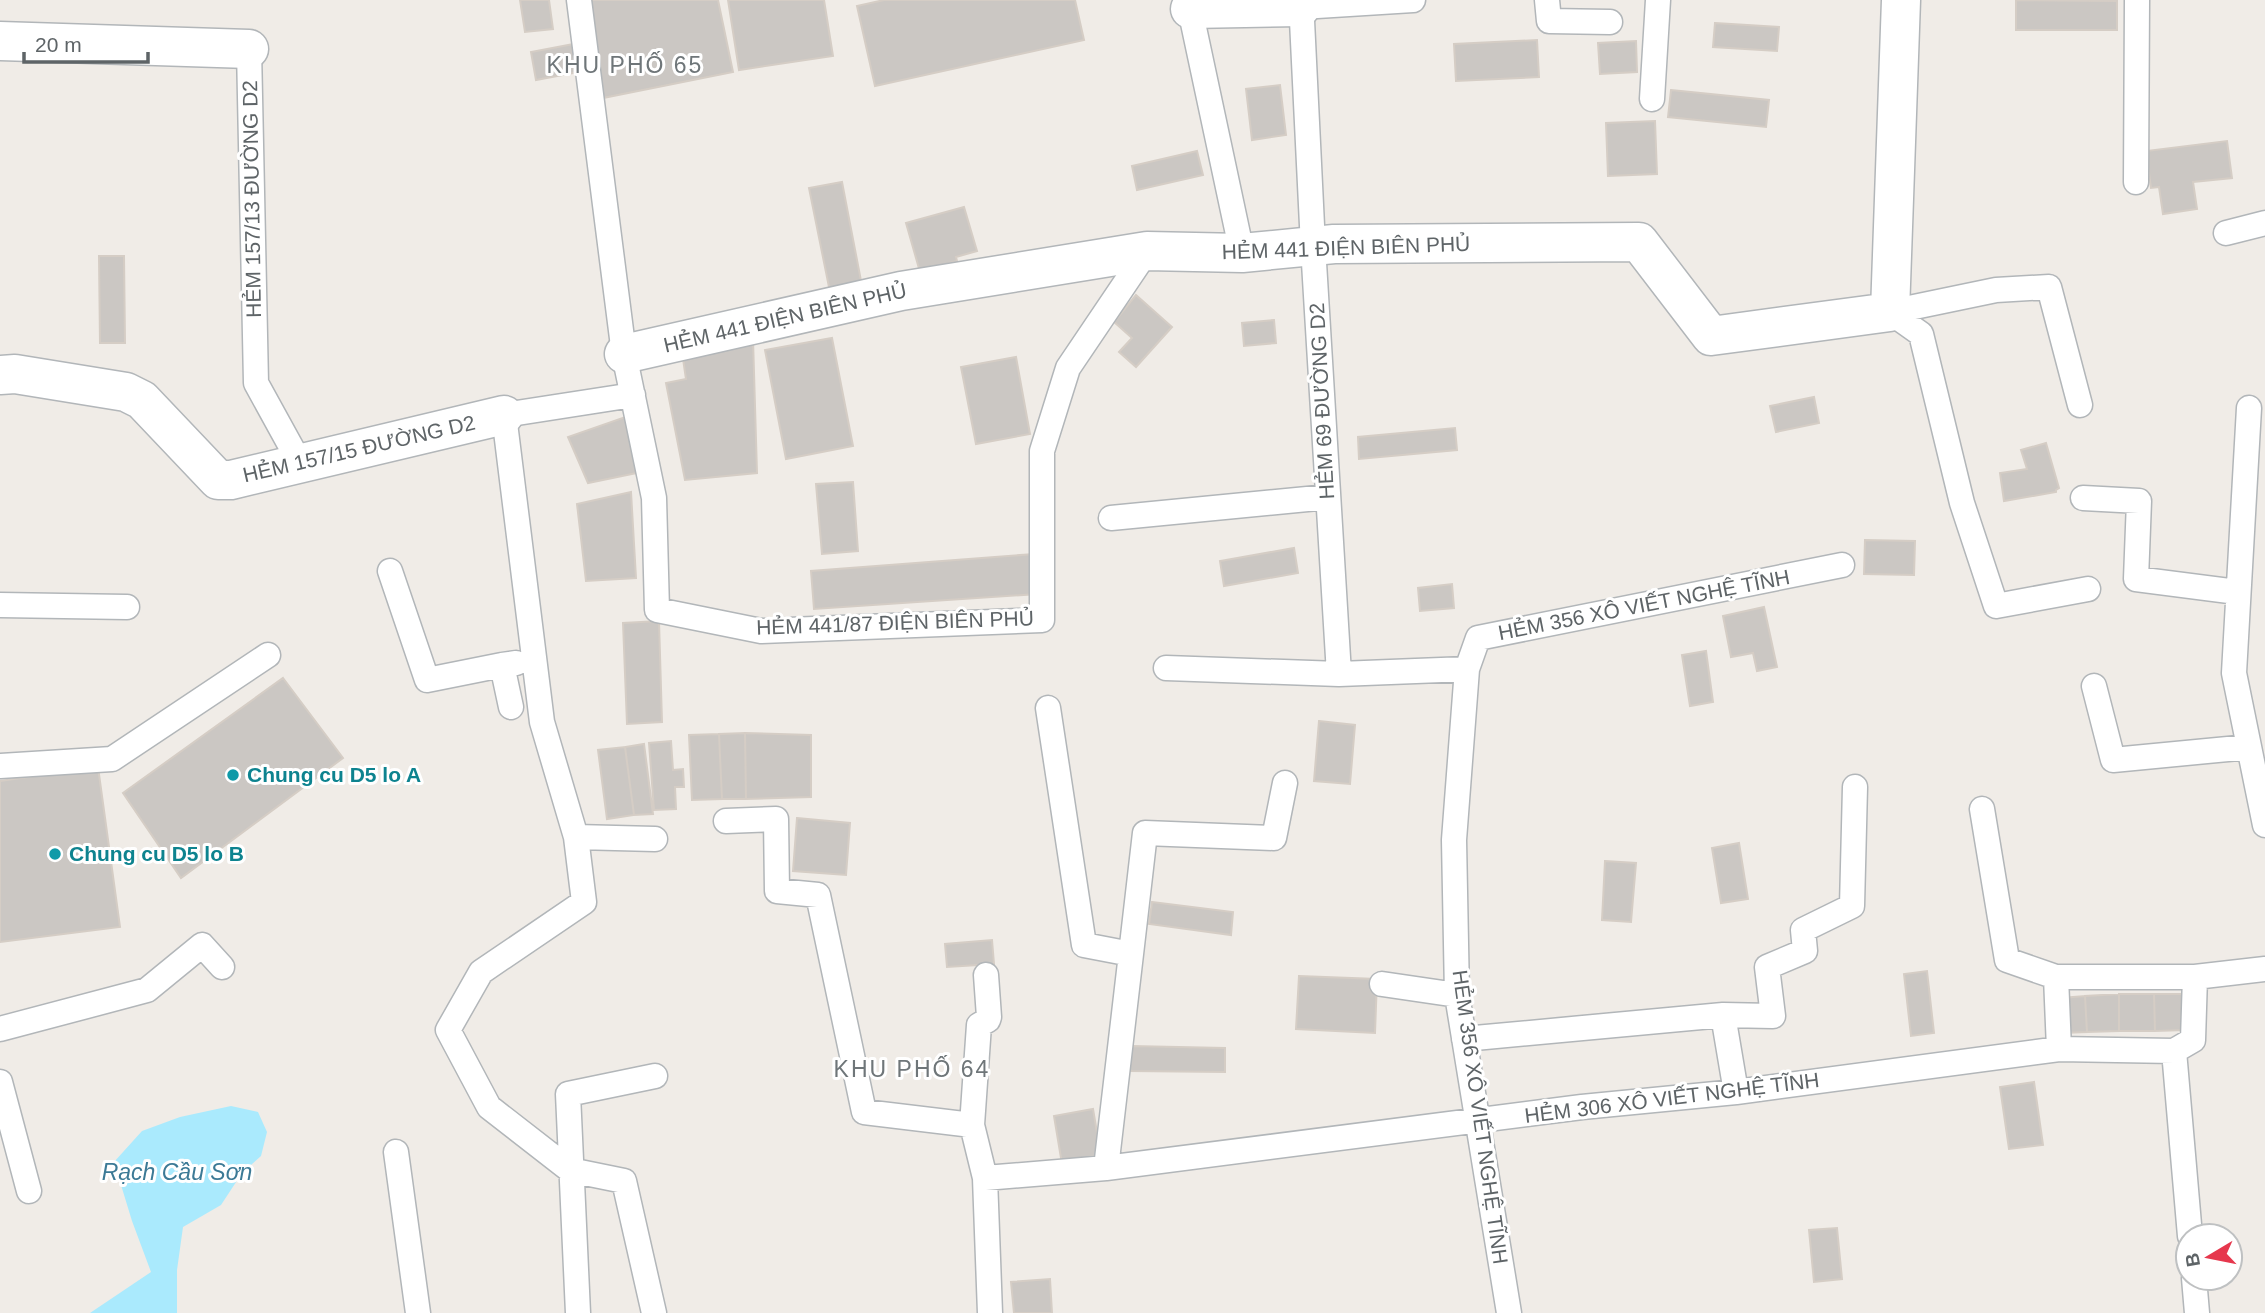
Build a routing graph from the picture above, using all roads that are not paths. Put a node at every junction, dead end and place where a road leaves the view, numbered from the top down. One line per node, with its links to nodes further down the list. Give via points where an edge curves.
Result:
1 (579, 0): 20 (lane)
2 (1413, 0): 7 (lane)
3 (1547, 0): 9 (lane, via 1549,21)
4 (1658, 0): 12 (lane)
5 (1901, 0): 19 (street)
6 (2137, 0): 13 (lane)
7 (1301, 4): 8 (street); 16 (lane, HẺM 69 ĐƯỜNG D2)
8 (1188, 5): 18 (lane)
9 (1610, 22)
10 (0, 41): 11 (street, HẺM 157/13 ĐƯỜNG D2)
11 (249, 48): 26 (lane, HẺM 157/13 ĐƯỜNG D2, via 257,383)
12 (1652, 99)
13 (2136, 182)
14 (2265, 223): 15 (lane)
15 (2226, 233)
16 (1313, 246): 18 (street, HẺM 441 ĐIỆN BIÊN PHỦ); 19 (street, HẺM 441 ĐIỆN BIÊN PHỦ, via 1639,242 1711,336); 27 (lane, HẺM 69 ĐƯỜNG D2)
17 (1147, 251): 18 (street, HẺM 441 ĐIỆN BIÊN PHỦ); 20 (street, HẺM 441 ĐIỆN BIÊN PHỦ, via 901,291); 22 (lane, HẺM 441/87 ĐIỆN BIÊN PHỦ, via 1068,368 1042,451 1042,620 761,631 657,610 654,498)
18 (1242, 253)
19 (1890, 312): 23 (lane, via 1996,290 2049,287); 32 (lane, via 1921,334 1962,503 1996,606)
20 (624, 354): 22 (lane)
21 (0, 375): 26 (street, HẺM 157/15 ĐƯỜNG D2, via 126,393 142,400 218,480)
22 (633, 395): 25 (lane)
23 (2080, 405)
24 (2249, 408): 33 (lane)
25 (504, 415): 26 (street, HẺM 157/15 ĐƯỜNG D2); 37 (lane)
26 (300, 463)
27 (1328, 498): 29 (lane); 41 (lane, HẺM 69 ĐƯỜNG D2)
28 (2083, 498): 33 (lane, via 2139,500 2136,579)
29 (1111, 518)
30 (1842, 565): 40 (lane, HẺM 356 XÔ VIẾT NGHỆ TĨNH, via 1478,638)
31 (390, 571): 38 (lane, via 426,680)
32 (2088, 589)
33 (2237, 592): 45 (lane, via 2234,673)
34 (0, 605): 35 (lane)
35 (127, 607)
36 (268, 655): 46 (lane, via 112,759)
37 (534, 659): 38 (lane); 52 (lane, via 542,722)
38 (502, 665): 43 (lane)
39 (1166, 668): 41 (lane)
40 (1467, 669): 41 (lane); 61 (lane, HẺM 356 XÔ VIẾT NGHỆ TĨNH, via 1454,840)
41 (1339, 674)
42 (2094, 686): 45 (lane, via 2113,760)
43 (511, 707)
44 (1048, 708): 54 (lane, via 1084,946)
45 (2249, 747): 51 (lane)
46 (0, 766)
47 (1285, 783): 54 (lane, via 1274,838 1145,833)
48 (1856, 787): 62 (lane, via 1852,906 1803,930 1805,951 1768,967 1773,1016)
49 (1982, 809): 58 (lane, via 2007,960)
50 (726, 821): 71 (lane, via 776,819 777,891 818,895 864,1112)
51 (2265, 825)
52 (576, 837): 53 (lane); 74 (lane, via 584,902 481,972 448,1030 489,1107)
53 (655, 839)
54 (1131, 954): 73 (lane)
55 (222, 967): 63 (lane, via 202,945 147,990)
56 (2265, 969): 59 (lane)
57 (986, 975): 71 (lane, via 989,1017 979,1025)
58 (2056, 977): 59 (lane); 65 (lane)
59 (2195, 977): 66 (lane, via 2193,1040)
60 (1382, 984): 61 (lane)
61 (1457, 996): 64 (lane, HẺM 356 XÔ VIẾT NGHỆ TĨNH)
62 (1723, 1015): 64 (lane); 69 (lane)
63 (0, 1029)
64 (1464, 1039): 70 (lane, HẺM 356 XÔ VIẾT NGHỆ TĨNH)
65 (2059, 1049): 66 (lane, HẺM 306 XÔ VIẾT NGHỆ TĨNH); 69 (lane, HẺM 306 XÔ VIẾT NGHỆ TĨNH)
66 (2175, 1051): 77 (lane)
67 (655, 1076): 74 (lane, via 568,1094)
68 (0, 1082): 76 (lane)
69 (1736, 1092): 70 (lane, HẺM 306 XÔ VIẾT NGHỆ TĨNH)
70 (1478, 1121): 73 (lane, HẺM 306 XÔ VIẾT NGHỆ TĨNH); 83 (lane, HẺM 356 XÔ VIẾT NGHỆ TĨNH)
71 (972, 1125): 75 (lane)
72 (396, 1152): 79 (lane)
73 (1105, 1168): 75 (lane, HẺM 306 XÔ VIẾT NGHỆ TĨNH)
74 (570, 1170): 80 (lane); 81 (lane, via 624,1181)
75 (985, 1178): 82 (lane)
76 (29, 1191)
77 (2189, 1222)
78 (2195, 1292): 84 (lane)
79 (418, 1313)
80 (578, 1313)
81 (654, 1313)
82 (990, 1313)
83 (1509, 1313)
84 (2197, 1313)

